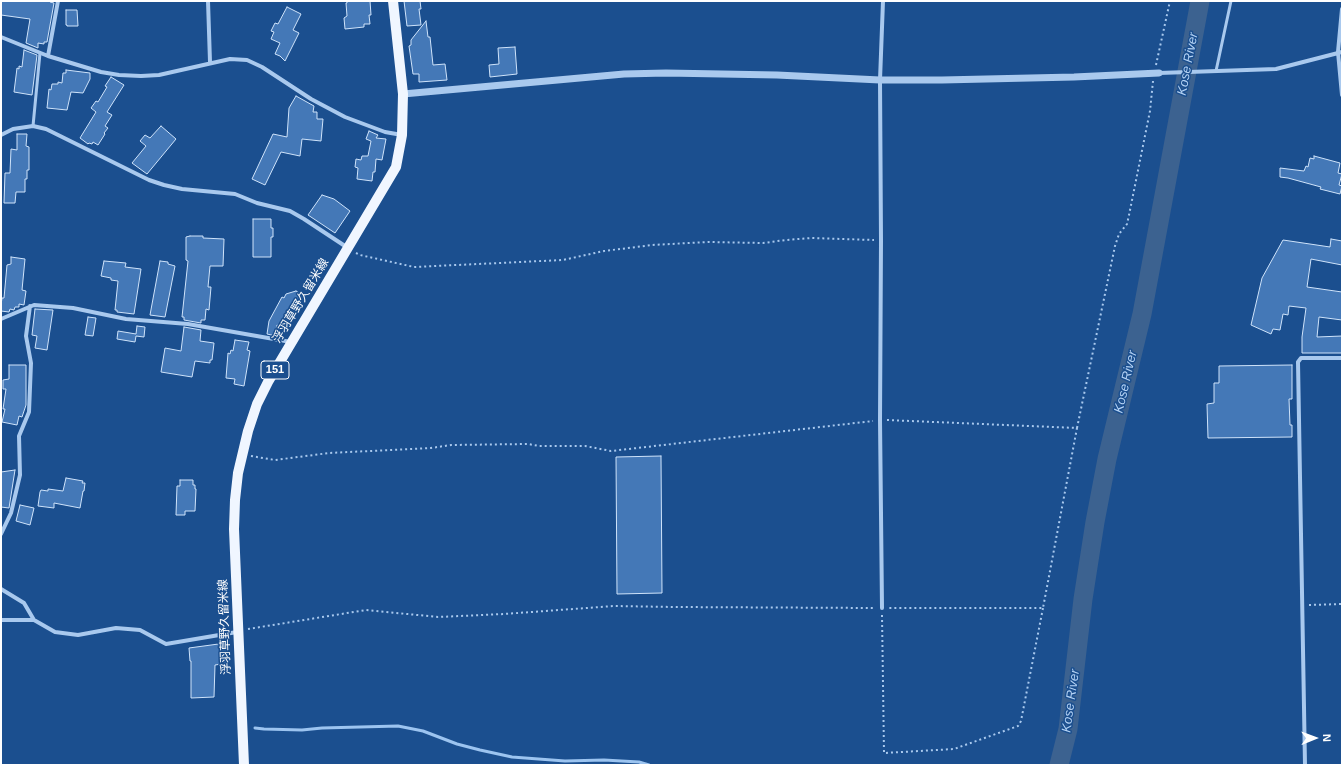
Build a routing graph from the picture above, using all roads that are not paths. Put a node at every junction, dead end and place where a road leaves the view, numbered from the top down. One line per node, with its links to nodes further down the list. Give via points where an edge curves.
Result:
1 (58, 1): 10 (street)
2 (208, 1): 11 (street)
3 (394, 1): 15 (main road, 浮羽草野久留米線 / 151)
4 (883, 1): 14 (street)
5 (1231, 1): 12 (lane)
6 (1342, 9): 8 (street)
7 (1, 37): 9 (street)
8 (1340, 52): 12 (street, via 1276,69); 16 (street)
9 (40, 53): 10 (street); 17 (lane)
10 (48, 56): 11 (street, via 119,76 159,75)
11 (210, 62): 19 (street, via 247,60 345,117)
12 (1215, 71): 13 (street)
13 (1156, 73): 14 (street, via 1001,79)
14 (880, 80): 15 (street, via 777,75 624,74); 27 (street)
15 (403, 94): 19 (main road, 浮羽草野久留米線 / 151)
16 (1342, 95)
17 (33, 126): 18 (street, via 12,129); 20 (street, via 46,129 154,182 235,194 257,203 290,211)
18 (1, 135)
19 (402, 136): 20 (main road, 浮羽草野久留米線 / 151, via 396,167)
20 (348, 248): 23 (main road, 浮羽草野久留米線 / 151)
21 (30, 306): 22 (street); 23 (street, via 73,308 126,319 188,324); 25 (street, via 26,336 31,363 29,412 19,436 20,475 11,513)
22 (1, 318)
23 (292, 342): 30 (main road, 浮羽草野久留米線 / 151, via 257,404 242,454 234,522)
24 (1342, 358): 32 (street, via 1301,358 1298,362)
25 (1, 534)
26 (1, 589): 29 (street, via 24,603)
27 (882, 608)
28 (1, 620): 29 (street)
29 (34, 620): 30 (street, via 55,632 78,635 116,628 140,630 166,644)
30 (238, 632): 31 (main road, 浮羽草野久留米線 / 151)
31 (244, 765)
32 (1305, 765)

